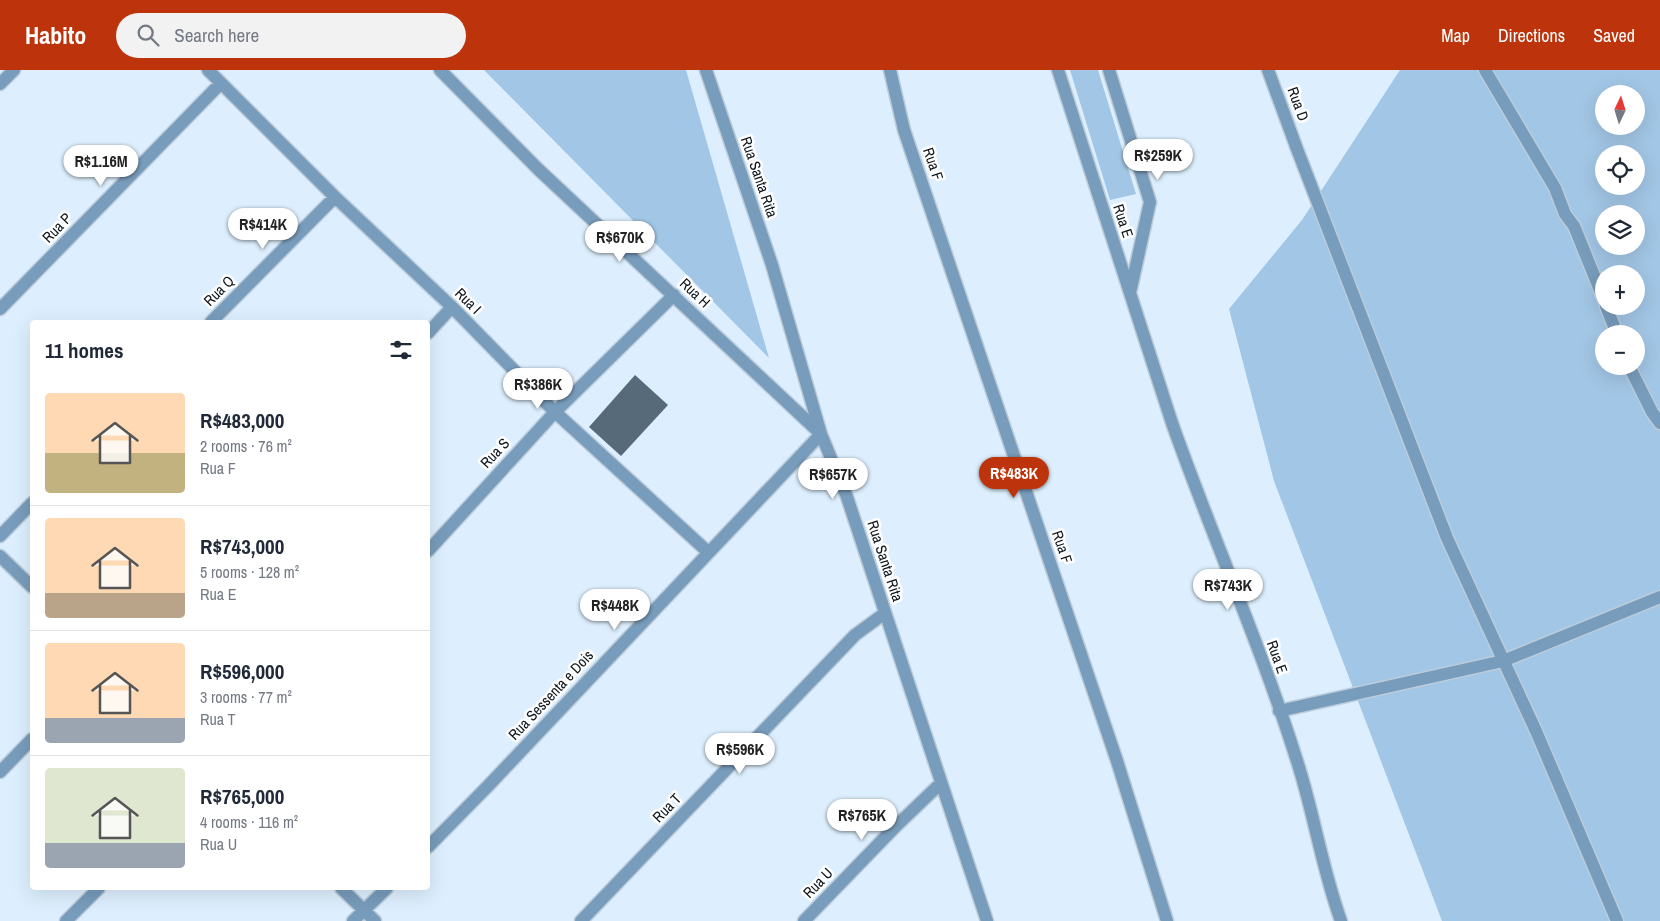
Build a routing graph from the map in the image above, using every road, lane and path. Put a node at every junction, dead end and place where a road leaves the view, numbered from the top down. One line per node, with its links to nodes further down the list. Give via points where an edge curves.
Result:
1 (14, 70): 11 (street)
2 (208, 70): 10 (street, Rua I)
3 (440, 70): 14 (street, Rua H, via 538,168)
4 (706, 70): 23 (street, Rua Santa Rita, via 772,265)
5 (890, 70): 48 (street, Rua F, via 904,130 1117,761)
6 (1058, 70): 15 (street, Rua E)
7 (1109, 70): 15 (street, Rua E, via 1150,202)
8 (1268, 70): 32 (street, Rua D, via 1447,538)
9 (1485, 70): 13 (street, via 1555,188)
10 (221, 83): 12 (street, Rua I); 17 (street, Rua P)
11 (0, 84)
12 (335, 197): 16 (street, Rua I); 18 (street, Rua Q)
13 (1595, 278)
14 (674, 295): 21 (street, Rua S); 23 (street, Rua H)
15 (1130, 296): 33 (street, Rua E, via 1192,479)
16 (452, 307): 19 (street); 21 (street, Rua I)
17 (0, 309)
18 (213, 320)
19 (430, 331)
20 (1634, 375): 22 (street)
21 (555, 412): 26 (street, Rua S); 27 (street, Rua I)
22 (1660, 423)
23 (821, 434): 27 (street, Rua Sessenta e Dois); 31 (street, Rua Santa Rita)
24 (30, 505): 25 (street)
25 (0, 536)
26 (430, 549)
27 (708, 552): 37 (street, Rua Sessenta e Dois)
28 (0, 556): 29 (street)
29 (30, 586)
30 (1660, 597): 32 (street)
31 (885, 613): 36 (street, Rua Santa Rita); 45 (street, Rua T, via 855,635)
32 (1503, 661): 33 (street); 50 (street, Rua D)
33 (1279, 711): 49 (street, Rua E, via 1297,761)
34 (30, 741): 35 (street)
35 (0, 772)
36 (941, 783): 46 (street, Rua U); 47 (street, Rua Santa Rita)
37 (430, 845)
38 (97, 890): 42 (street)
39 (343, 890): 41 (street)
40 (385, 890): 41 (street)
41 (364, 910): 43 (street); 44 (street)
42 (66, 921)
43 (353, 921)
44 (376, 921)
45 (581, 921)
46 (804, 921)
47 (987, 921)
48 (1167, 921)
49 (1341, 921)
50 (1617, 921)

